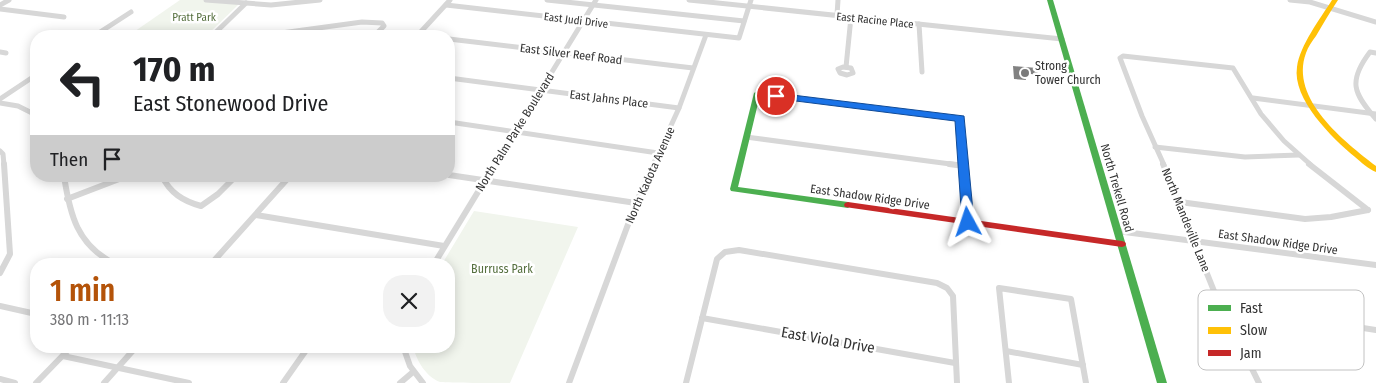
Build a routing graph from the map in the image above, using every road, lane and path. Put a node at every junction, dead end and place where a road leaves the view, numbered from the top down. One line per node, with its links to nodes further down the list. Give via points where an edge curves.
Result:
1 (9, 0): 14 (street)
2 (206, 0): 13 (street)
3 (320, 0): 13 (street, via 271,5)
4 (450, 0): 15 (street)
5 (547, 0): 12 (street)
6 (689, 0): 16 (street, East Racine Place)
7 (751, 0): 16 (street)
8 (838, 0): 20 (street)
9 (1050, 0): 33 (street, North Trekell Road)
10 (1290, 0): 18 (street)
11 (1336, 0): 18 (street)
12 (594, 2): 23 (street, North Palm Parke Boulevard); 24 (street)
13 (246, 3): 28 (street)
14 (0, 5)
15 (446, 5): 23 (street, East Judi Drive); 31 (street)
16 (749, 6): 20 (street, East Racine Place); 24 (street)
17 (0, 9): 21 (street)
18 (1331, 9): 25 (street); 45 (street, via 1301,58 1298,70 1302,89)
19 (131, 12): 27 (street)
20 (837, 15): 22 (street, East Racine Place)
21 (64, 17)
22 (851, 17): 26 (street, East Racine Place); 37 (street)
23 (584, 20): 32 (street, East Judi Drive); 35 (street, North Palm Parke Boulevard)
24 (744, 21): 32 (street, via 739,38)
25 (1376, 22)
26 (919, 24): 33 (street, East Racine Place); 39 (street)
27 (103, 30)
28 (218, 30)
29 (307, 30): 30 (street, via 374,22 382,23 384,26)
30 (380, 30)
31 (423, 30)
32 (706, 35): 38 (street, North Kadota Avenue)
33 (1062, 39): 72 (street, North Trekell Road)
34 (455, 40): 35 (street, East Silver Reef Road)
35 (564, 53): 38 (street, East Silver Reef Road); 42 (street, North Palm Parke Boulevard)
36 (1376, 53): 48 (street, via 1370,52 1356,76 1360,96)
37 (846, 67)
38 (693, 68): 46 (street, North Kadota Avenue)
39 (922, 72)
40 (30, 79): 44 (street)
41 (455, 79): 42 (street, East Jahns Place)
42 (541, 90): 46 (street, East Jahns Place); 51 (street, North Palm Parke Boulevard)
43 (1253, 98): 45 (street); 53 (street, North Mandeville Lane, via 1233,68 1122,56 1120,58); 56 (street, via 1260,114)
44 (0, 101): 47 (street)
45 (1312, 106): 48 (street); 58 (street, via 1339,140)
46 (679, 108): 55 (street, North Kadota Avenue)
47 (30, 112)
48 (1374, 114): 49 (street)
49 (1376, 119)
50 (455, 123): 51 (street)
51 (515, 131): 55 (street); 60 (street, North Palm Parke Boulevard)
52 (746, 137): 57 (street); 57 (street, via 757,93 960,118); 71 (street, East Shadow Ridge Drive, via 734,188)
53 (1155, 147): 56 (street, via 1245,157); 68 (street, North Mandeville Lane)
54 (0, 151): 66 (street, via 3,154)
55 (658, 153): 69 (street, North Kadota Avenue)
56 (1299, 155): 68 (street, via 1368,210 1305,219)
57 (964, 166): 71 (street)
58 (1376, 170)
59 (455, 176): 60 (street)
60 (484, 181): 69 (street); 75 (street, North Palm Parke Boulevard)
61 (65, 182): 67 (street)
62 (111, 182): 67 (street)
63 (164, 182): 64 (street, via 182,201 201,206)
64 (230, 182)
65 (285, 182): 70 (street)
66 (2, 186): 80 (street, via 10,254)
67 (67, 199): 76 (street, via 73,223 85,244)
68 (1180, 202): 73 (street, North Mandeville Lane)
69 (636, 203): 104 (street, North Kadota Avenue)
70 (256, 215): 75 (street); 77 (street)
71 (968, 222): 74 (street, East Shadow Ridge Drive)
72 (1117, 231): 73 (street, East Shadow Ridge Drive); 74 (street, North Trekell Road)
73 (1195, 242): 79 (street, East Shadow Ridge Drive); 81 (street, North Mandeville Lane)
74 (1122, 244): 109 (street, North Trekell Road)
75 (444, 246): 78 (street, North Palm Parke Boulevard)
76 (104, 258)
77 (217, 258)
78 (437, 258)
79 (1376, 265)
80 (0, 273)
81 (1214, 290)
82 (0, 306): 83 (street)
83 (30, 313)
84 (702, 318): 91 (street, East Viola Drive); 91 (street, via 717,259 724,252 739,250 937,283 953,296); 105 (street)
85 (1006, 351): 92 (street); 92 (street, via 999,288 1071,300); 107 (street)
86 (65, 353): 90 (street)
87 (131, 353): 93 (street)
88 (304, 353): 101 (street)
89 (403, 353): 95 (street)
90 (62, 356): 93 (street); 98 (street)
91 (955, 363): 106 (street)
92 (1083, 365): 108 (street)
93 (118, 368): 99 (street); 100 (street)
94 (1252, 370): 110 (street, North Mandeville Lane)
95 (413, 372): 102 (street); 103 (street)
96 (0, 380): 97 (street)
97 (16, 383)
98 (36, 383)
99 (104, 383)
100 (189, 383)
101 (283, 383)
102 (400, 383)
103 (423, 383)
104 (569, 383)
105 (686, 383)
106 (956, 383)
107 (1009, 383)
108 (1086, 383)
109 (1162, 383)
110 (1259, 383)

